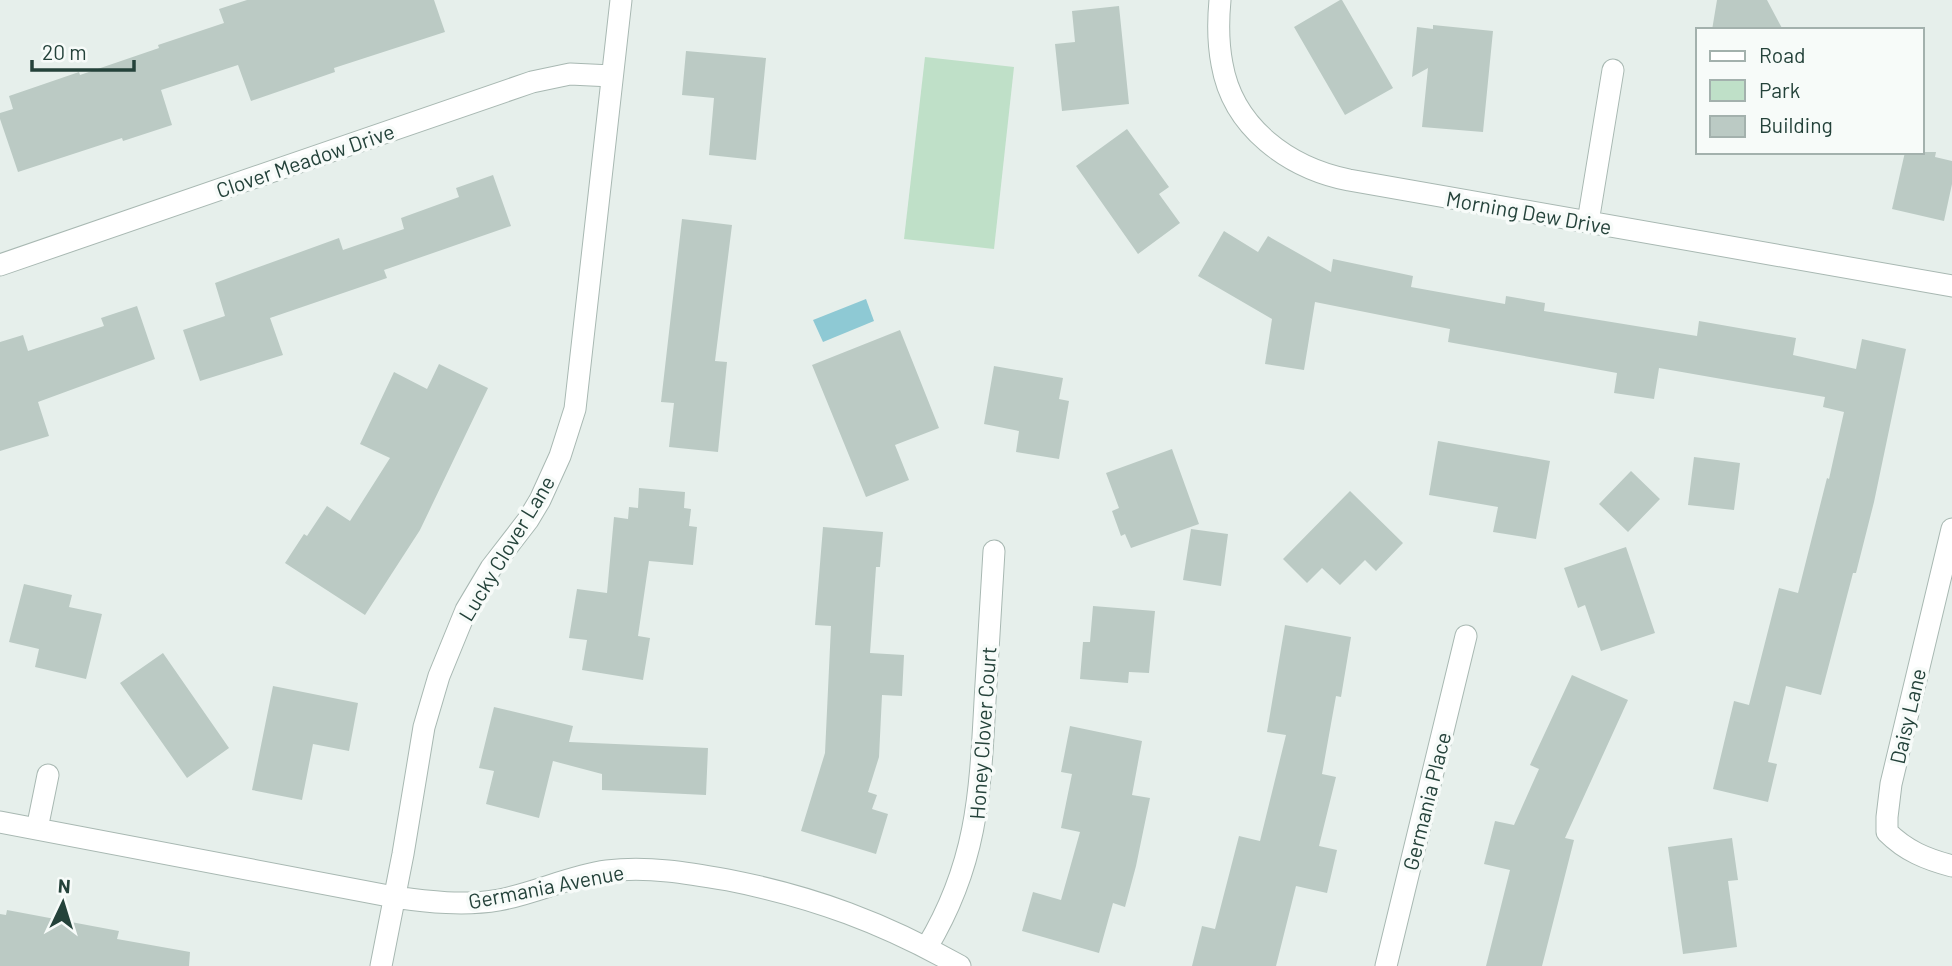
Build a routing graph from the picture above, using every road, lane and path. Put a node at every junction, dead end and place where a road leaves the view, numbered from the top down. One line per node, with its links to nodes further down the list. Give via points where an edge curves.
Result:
1 (621, 0): 4 (street, Lucky Clover Lane)
2 (1220, 0): 5 (street, Morning Dew Drive, via 1219,45 1228,87 1255,130 1295,161 1330,176)
3 (1613, 70): 5 (street)
4 (612, 76): 6 (street, Clover Meadow Drive, via 570,74 532,82); 15 (street, Lucky Clover Lane, via 575,409 540,500 478,590 447,654 424,727)
5 (1588, 222): 7 (street, Morning Dew Drive)
6 (0, 265)
7 (1952, 286)
8 (1952, 529): 14 (street, Daisy Lane, via 1886,817 1887,832 1899,844)
9 (994, 551): 16 (street, Honey Clover Court, via 975,822 953,899)
10 (1466, 636): 19 (street, Germania Place)
11 (48, 775): 13 (street)
12 (0, 822): 13 (street, Germania Avenue)
13 (37, 829): 15 (street, Germania Avenue)
14 (1952, 866)
15 (394, 897): 16 (street, Germania Avenue, via 480,902 603,872 674,871 748,884 834,908); 17 (street, Lucky Clover Lane)
16 (927, 947): 18 (street, Germania Avenue)
17 (381, 966)
18 (960, 966)
19 (1386, 966)

